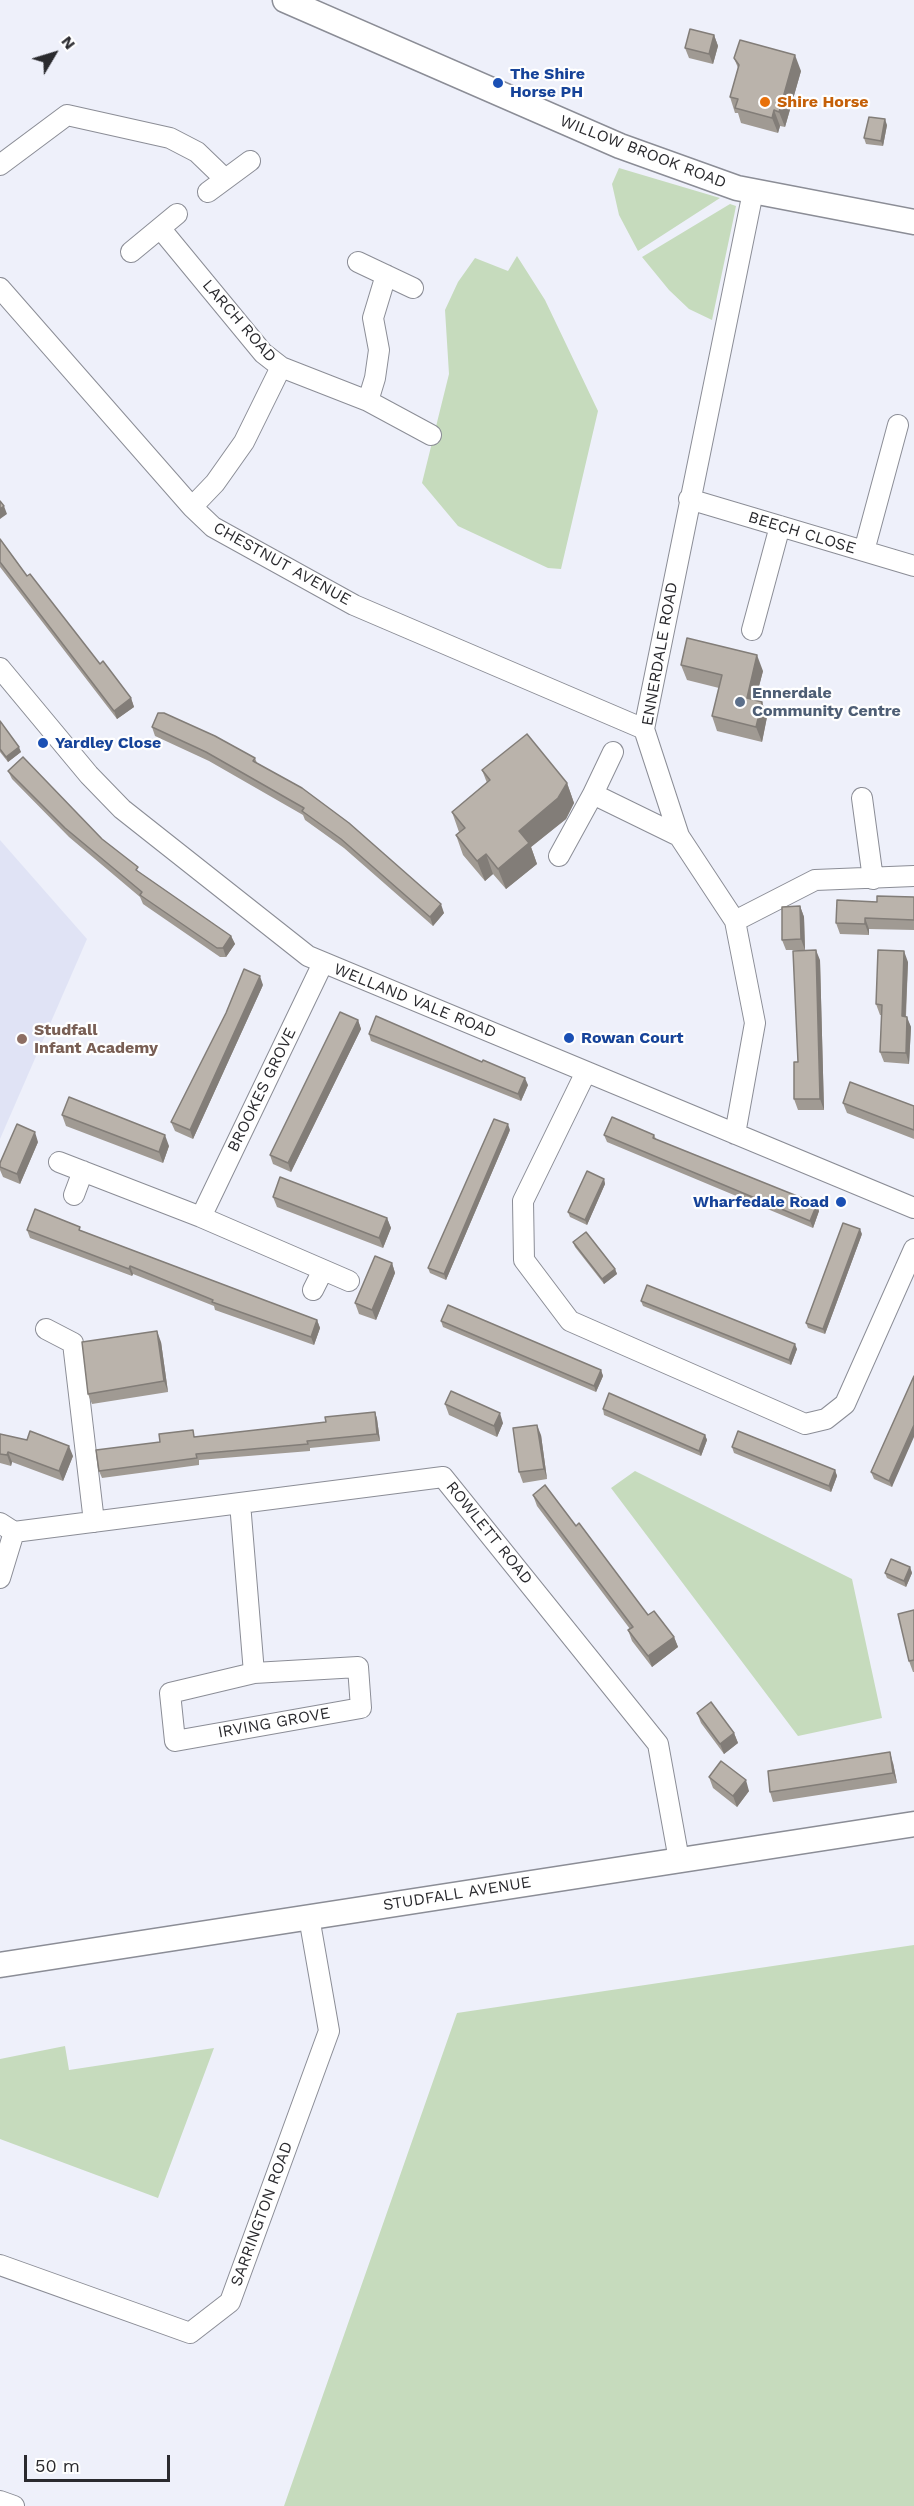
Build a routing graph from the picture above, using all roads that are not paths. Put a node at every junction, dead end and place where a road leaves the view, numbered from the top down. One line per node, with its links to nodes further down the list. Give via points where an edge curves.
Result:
1 (285, 0): 2 (street, WILLOW BROOK ROAD)
2 (313, 5): 7 (street, WILLOW BROOK ROAD, via 620,146)
3 (2, 159): 5 (street, via 67,114 170,138 197,152)
4 (250, 161): 5 (street)
5 (225, 179): 6 (street)
6 (208, 192)
7 (753, 192): 9 (street, WILLOW BROOK ROAD); 20 (street, ENNERDALE ROAD)
8 (177, 214): 10 (street)
9 (914, 222)
10 (160, 228): 11 (street); 16 (street, LARCH ROAD, via 263,353)
11 (131, 252)
12 (358, 262): 13 (street)
13 (386, 275): 15 (street); 17 (street, via 373,318 379,350)
14 (0, 288): 21 (street, CHESTNUT AVENUE)
15 (413, 288)
16 (281, 367): 17 (street); 21 (street, LARCH ROAD, via 244,442)
17 (368, 401): 19 (street)
18 (898, 425): 23 (street)
19 (431, 435)
20 (689, 499): 22 (street, BEECH CLOSE); 27 (street, ENNERDALE ROAD)
21 (192, 507): 27 (street, CHESTNUT AVENUE, via 222,533 354,604)
22 (780, 526): 23 (street, BEECH CLOSE); 25 (street)
23 (864, 551): 24 (street, BEECH CLOSE)
24 (914, 566)
25 (752, 630)
26 (0, 668): 36 (street, WELLAND VALE ROAD, via 122,809 308,956)
27 (644, 729): 31 (street, ENNERDALE ROAD)
28 (613, 752): 29 (street)
29 (593, 794): 31 (street); 32 (street)
30 (862, 798): 34 (street)
31 (679, 836): 35 (street, ENNERDALE ROAD)
32 (559, 856)
33 (914, 876): 34 (street)
34 (873, 879): 35 (street, via 815,880)
35 (735, 921): 38 (street, ENNERDALE ROAD, via 755,1023)
36 (323, 963): 37 (street, WELLAND VALE ROAD); 43 (street, BROOKES GROVE)
37 (586, 1072): 38 (street, WELLAND VALE ROAD); 44 (street, via 523,1201 524,1260 570,1321 805,1424 826,1419 845,1404)
38 (735, 1134): 42 (street, WELLAND VALE ROAD)
39 (59, 1162): 40 (street)
40 (83, 1171): 41 (street); 43 (street)
41 (74, 1195)
42 (914, 1208)
43 (201, 1217): 45 (street)
44 (914, 1249)
45 (323, 1270): 46 (street); 47 (street)
46 (349, 1281)
47 (313, 1290)
48 (46, 1329): 50 (street, via 73,1343)
49 (240, 1503): 50 (street, ROWLETT ROAD); 53 (street); 55 (street, ROWLETT ROAD, via 443,1477 658,1744)
50 (94, 1522): 51 (street, ROWLETT ROAD)
51 (7, 1528): 52 (street)
52 (0, 1578)
53 (254, 1673): 53 (street, IRVING GROVE, via 170,1693 175,1741 361,1708 358,1667)
54 (914, 1824): 55 (street, STUDFALL AVENUE)
55 (679, 1860): 56 (street, STUDFALL AVENUE)
56 (309, 1917): 57 (street, STUDFALL AVENUE); 58 (street, SARRINGTON ROAD, via 329,2031 230,2302 190,2333)
57 (0, 1965)
58 (0, 2265)
59 (0, 2500): 60 (street)
60 (14, 2506)

